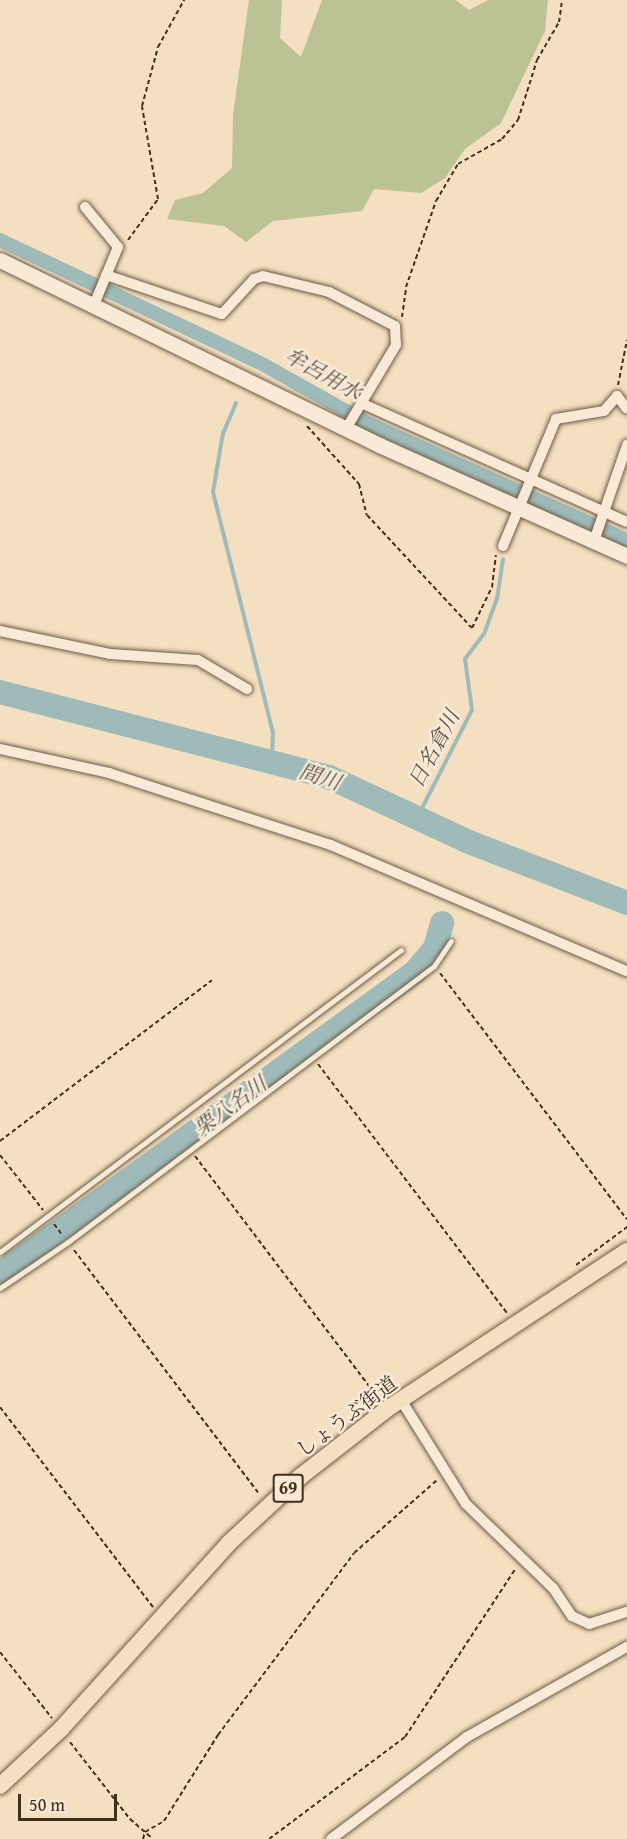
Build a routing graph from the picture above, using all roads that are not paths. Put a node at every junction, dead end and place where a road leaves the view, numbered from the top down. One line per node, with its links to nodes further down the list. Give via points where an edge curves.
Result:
1 (85, 207): 3 (street, via 118,247)
2 (0, 260): 4 (street)
3 (104, 278): 4 (street); 5 (street, via 222,314 254,279 263,276 329,292 394,326 398,334)
4 (95, 300): 7 (street, via 306,409)
5 (360, 405): 7 (street); 9 (street)
6 (627, 409): 9 (street, via 617,396 604,411 556,419 549,443)
7 (348, 426): 10 (street)
8 (627, 445): 11 (street)
9 (527, 482): 10 (street); 11 (street)
10 (517, 503): 13 (street); 14 (street)
11 (603, 515): 12 (street); 13 (street)
12 (627, 522)
13 (595, 537): 15 (street)
14 (503, 546)
15 (627, 556)
16 (0, 631): 17 (street, via 110,654 198,660)
17 (247, 689)
18 (0, 749): 21 (street, via 109,773 331,845)
19 (451, 941): 24 (lane, via 434,966)
20 (401, 950): 23 (lane)
21 (627, 971)
22 (627, 1251): 25 (main road, しょうぶ街道 / 69)
23 (0, 1252)
24 (0, 1288)
25 (402, 1400): 26 (street, via 466,1504 521,1554 579,1622); 28 (main road, しょうぶ街道 / 69, via 268,1506 61,1730)
26 (627, 1612)
27 (627, 1647): 29 (street, via 467,1737)
28 (0, 1786)
29 (331, 1839)

